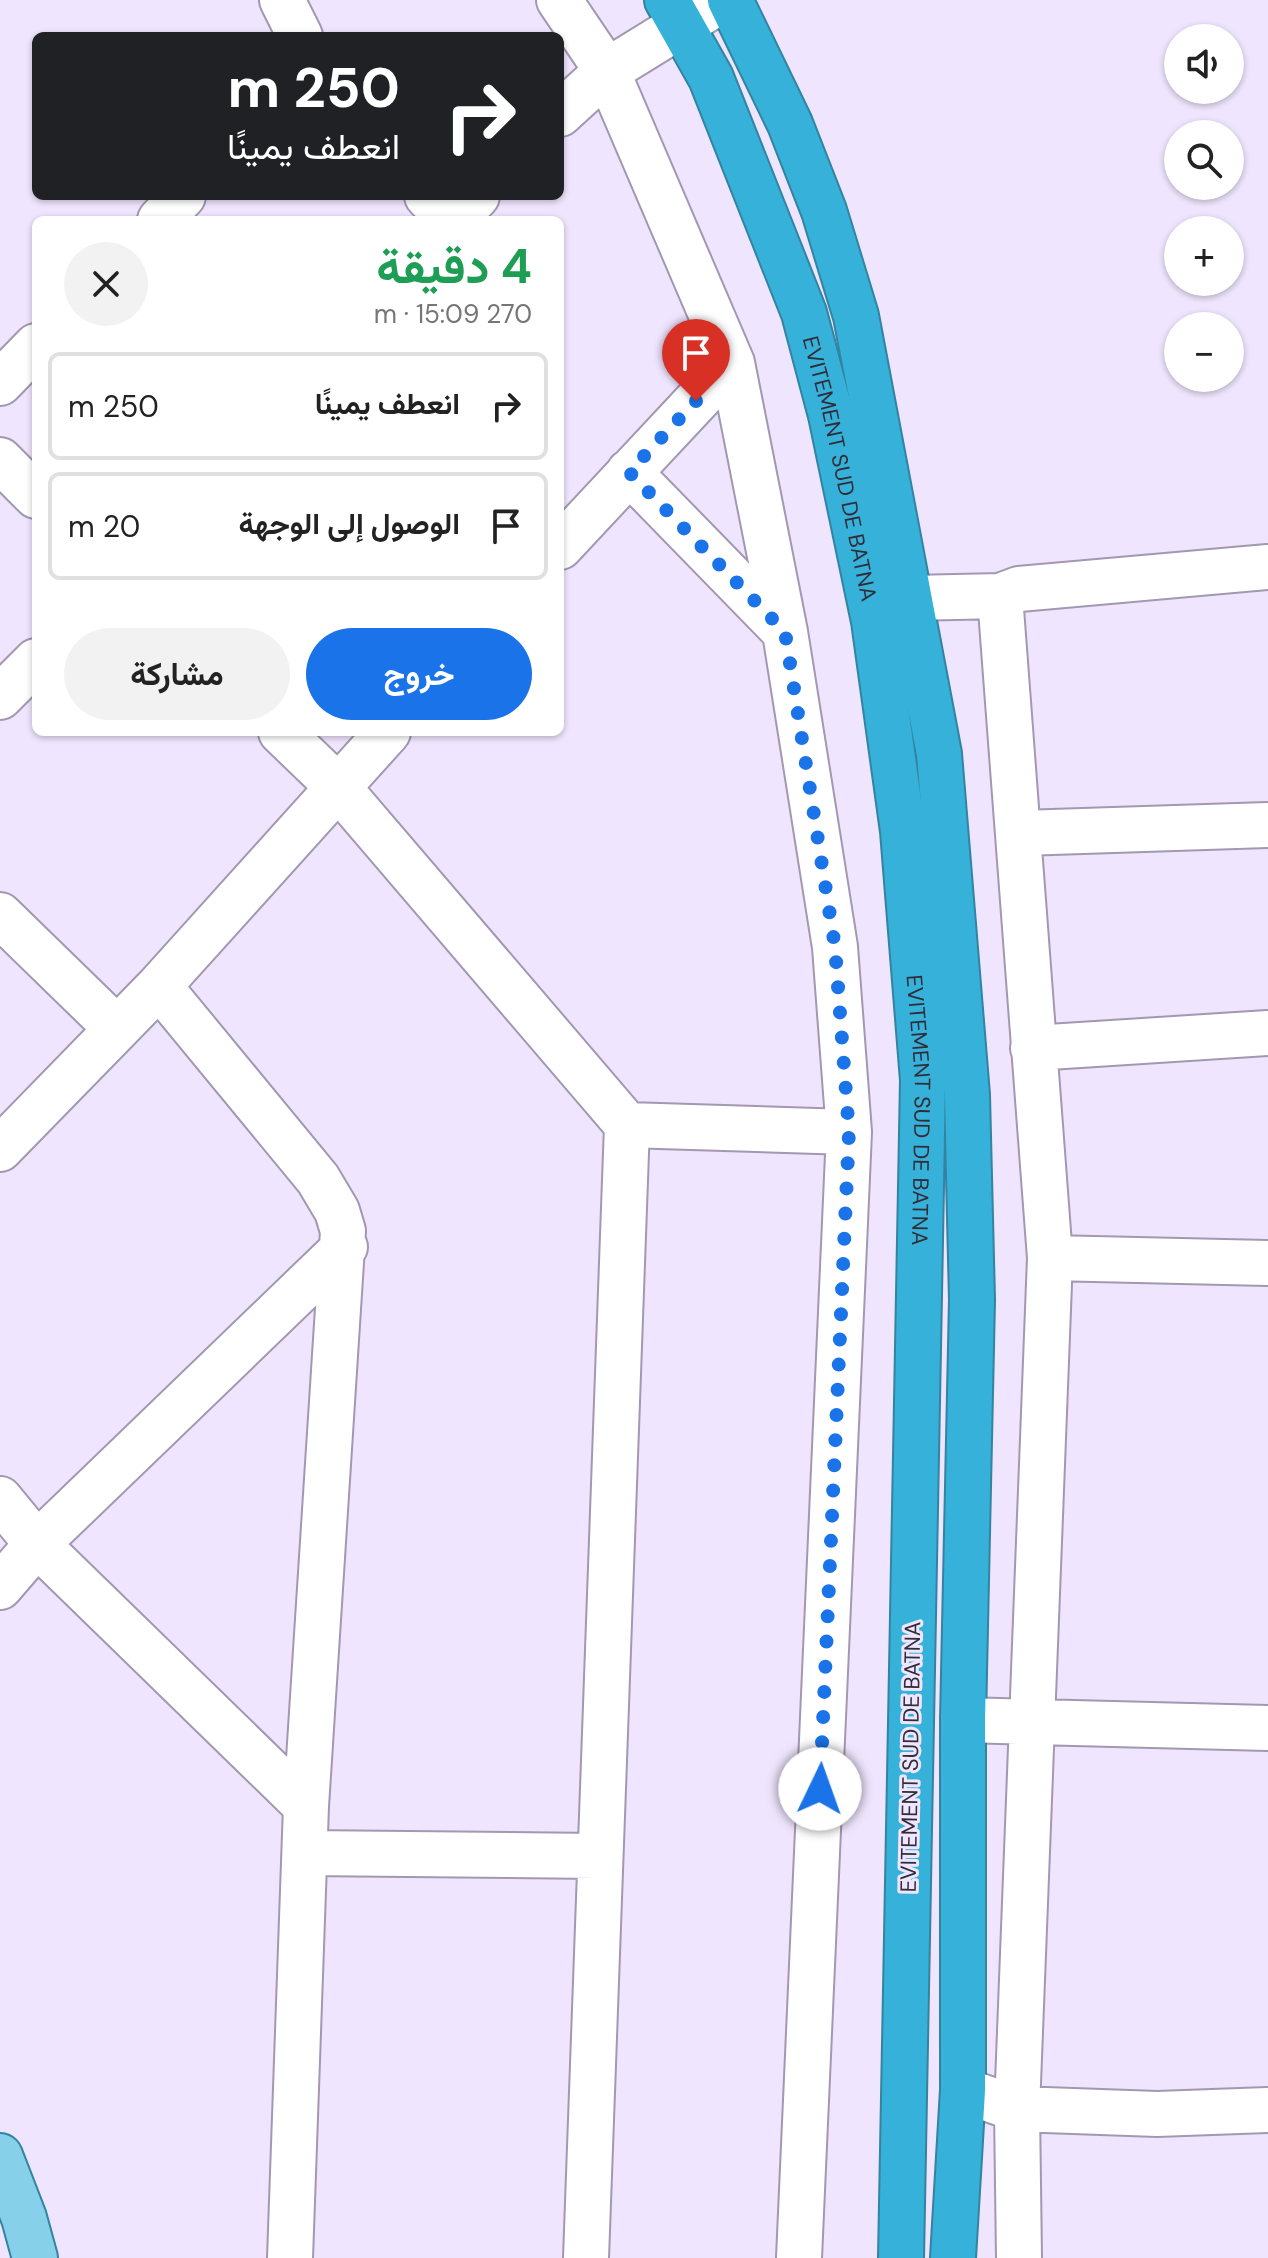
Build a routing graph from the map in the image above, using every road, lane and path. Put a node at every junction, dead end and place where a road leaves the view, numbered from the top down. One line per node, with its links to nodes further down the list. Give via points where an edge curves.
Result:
1 (282, 0): 6 (street)
2 (559, 0): 7 (street)
3 (722, 0): 5 (street)
4 (730, 0): 24 (highway, EVITEMENT SUD DE BATNA, via 790,124 856,316)
5 (673, 12): 7 (street); 61 (highway, EVITEMENT SUD DE BATNA, via 711,78 804,313 874,621 903,831 923,1080)
6 (298, 32)
7 (607, 71): 8 (street); 16 (street)
8 (564, 110)
9 (179, 200): 12 (street)
10 (431, 200): 13 (street)
11 (473, 200): 14 (street)
12 (164, 216)
13 (448, 216)
14 (456, 216)
15 (32, 350): 17 (street)
16 (732, 363): 19 (street); 25 (street)
17 (0, 383)
18 (0, 460): 20 (street)
19 (629, 472): 21 (street); 25 (street)
20 (32, 492)
21 (564, 543)
22 (1268, 567): 23 (street, via 1019,589)
23 (1000, 596): 24 (street); 32 (street)
24 (911, 598): 47 (highway, EVITEMENT SUD DE BATNA, via 939,754 967,1095 972,1300)
25 (785, 632): 39 (street, via 835,947)
26 (32, 665): 27 (street)
27 (0, 697)
28 (285, 736): 30 (street)
29 (384, 736): 30 (street)
30 (337, 786): 34 (street); 38 (street)
31 (1268, 825): 32 (street)
32 (1021, 833): 37 (street)
33 (0, 915): 35 (street)
34 (159, 986): 35 (street); 41 (street, via 318,1179 337,1211)
35 (115, 1027): 40 (street)
36 (1268, 1033): 37 (street)
37 (1033, 1048): 42 (street)
38 (627, 1125): 39 (street); 52 (street)
39 (849, 1132): 60 (street)
40 (0, 1149)
41 (345, 1247): 45 (street); 50 (street)
42 (1050, 1258): 43 (street); 48 (street)
43 (1268, 1263)
44 (0, 1499): 45 (street)
45 (37, 1544): 46 (street); 50 (street)
46 (0, 1587)
47 (963, 1720): 48 (street); 53 (highway, EVITEMENT SUD DE BATNA)
48 (1030, 1723): 49 (street); 54 (street)
49 (1268, 1728)
50 (306, 1806): 51 (street)
51 (305, 1853): 52 (street); 58 (street)
52 (598, 1856): 59 (street)
53 (963, 2090): 54 (street); 62 (highway, EVITEMENT SUD DE BATNA)
54 (1017, 2109): 55 (street, via 1157,2114); 63 (street)
55 (1268, 2110)
56 (0, 2156): 57 (main road)
57 (35, 2258)
58 (290, 2258)
59 (586, 2258)
60 (799, 2258)
61 (901, 2258)
62 (953, 2258)
63 (1019, 2258)

